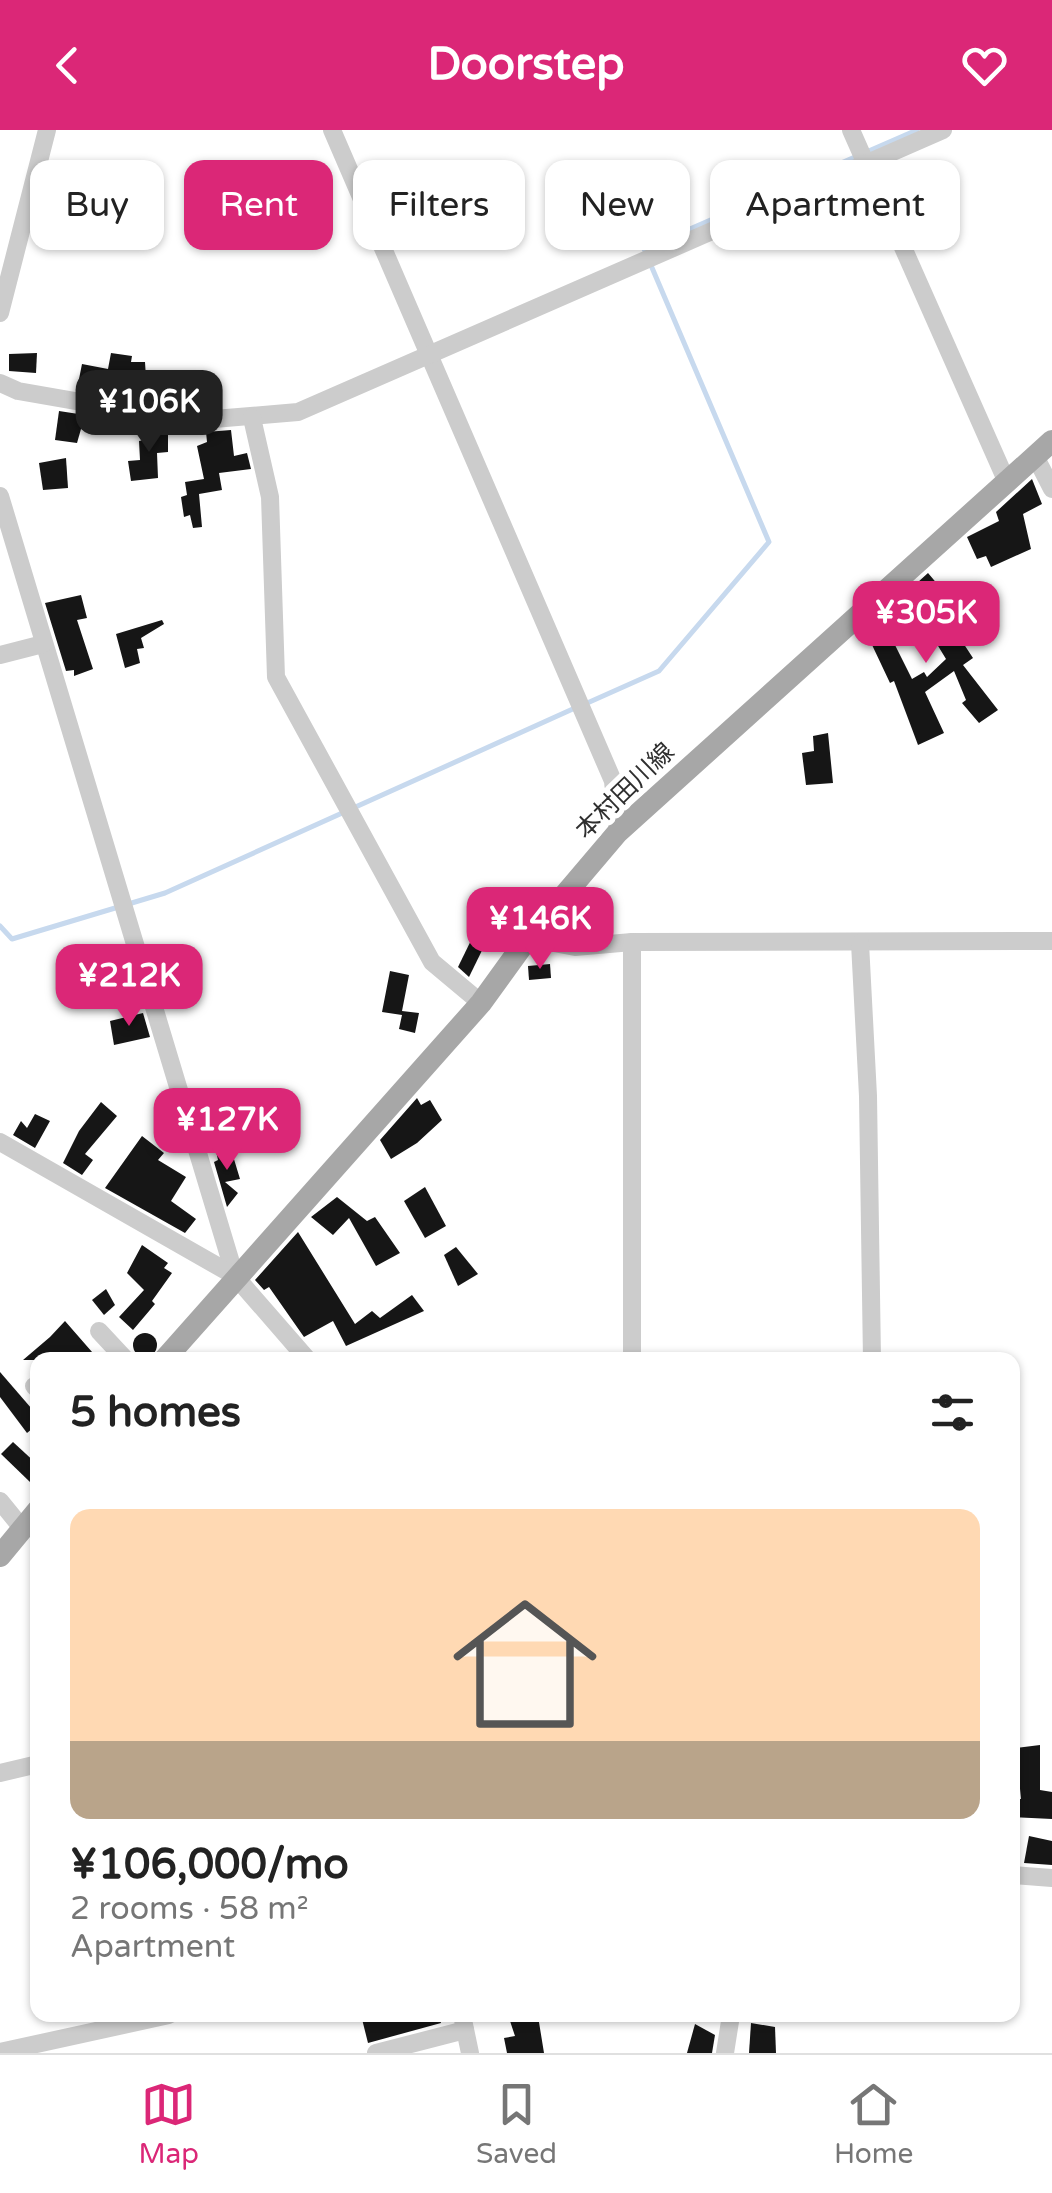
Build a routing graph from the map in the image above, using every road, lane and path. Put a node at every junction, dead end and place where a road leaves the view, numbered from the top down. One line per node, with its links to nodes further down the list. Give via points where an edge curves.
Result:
1 (47, 130): 9 (street)
2 (332, 130): 10 (street)
3 (852, 130): 5 (street)
4 (944, 130): 6 (street)
5 (864, 160)
6 (875, 160)
7 (710, 233): 10 (street)
8 (904, 250): 14 (street)
9 (0, 312)
10 (429, 358): 12 (street, via 298,412); 19 (street, via 613,781)
11 (0, 382): 12 (street, via 18,392 190,422)
12 (252, 418): 24 (street, via 270,497 276,678 432,962)
13 (1043, 449): 14 (main road, 本村田川線); 15 (street)
14 (1006, 480): 19 (main road, 本村田川線)
15 (1052, 489)
16 (0, 496): 17 (street)
17 (43, 644): 18 (street); 26 (street)
18 (0, 655)
19 (618, 832): 20 (main road, 本村田川線)
20 (528, 938): 21 (street, via 575,947); 24 (main road, 本村田川線)
21 (632, 942): 23 (street); 31 (street)
22 (1052, 942): 23 (street)
23 (860, 943): 32 (street)
24 (481, 1003): 26 (main road, 本村田川線)
25 (0, 1142): 26 (street)
26 (235, 1276): 29 (main road, 本村田川線); 30 (street)
27 (100, 1331): 28 (street)
28 (119, 1352)
29 (171, 1352)
30 (301, 1352)
31 (632, 1352)
32 (872, 1352)
33 (0, 1501): 35 (street)
34 (30, 1519): 35 (main road)
35 (22, 1528): 36 (main road)
36 (0, 1556)
37 (30, 1766): 38 (street)
38 (0, 1773)
39 (1020, 1876): 40 (street)
40 (1052, 1878)
41 (137, 2022): 44 (street)
42 (464, 2022): 45 (street); 46 (street)
43 (730, 2022): 47 (street)
44 (0, 2052)
45 (376, 2053)
46 (470, 2053)
47 (725, 2053)

